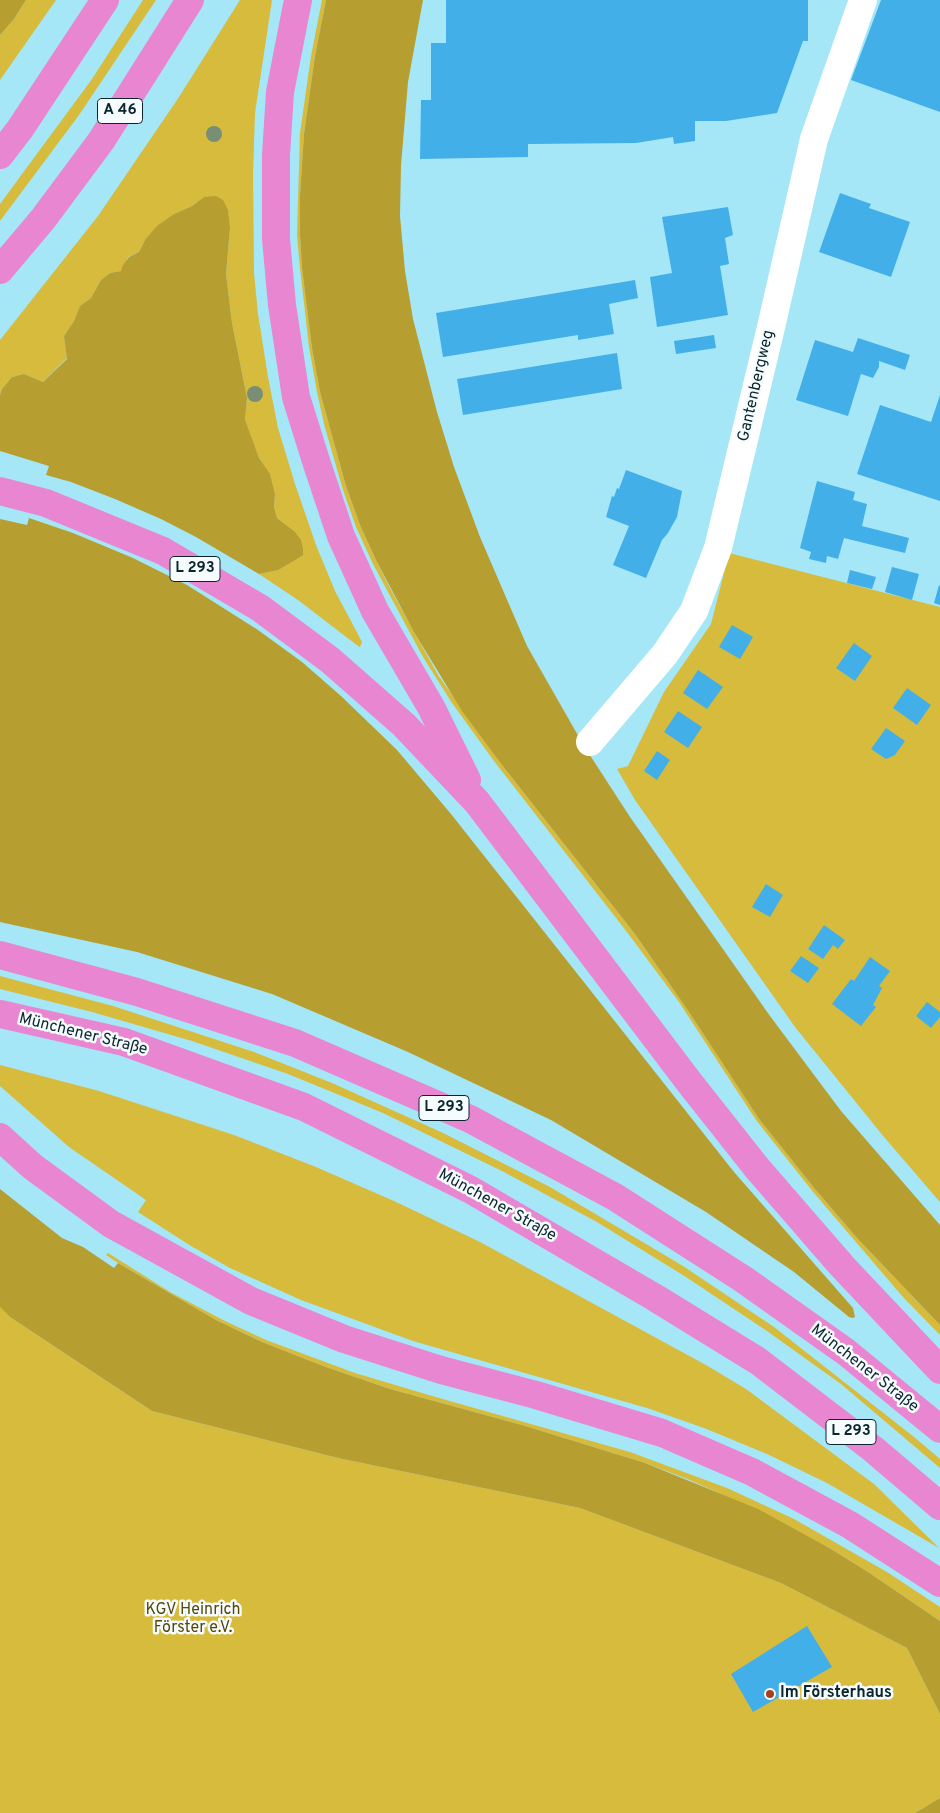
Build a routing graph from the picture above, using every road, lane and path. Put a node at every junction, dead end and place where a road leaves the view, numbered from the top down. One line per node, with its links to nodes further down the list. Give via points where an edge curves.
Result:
1 (105, 0): 5 (highway, via 20,130)
2 (190, 0): 6 (highway, A 46, via 101,141)
3 (298, 0): 9 (highway, via 280,92 276,155 276,239 296,397 335,518 375,611 431,707)
4 (863, 0): 8 (street, Gantenbergweg, via 814,139 718,548 694,611 664,654)
5 (0, 155)
6 (0, 270)
7 (0, 490): 9 (highway, L 293, via 46,503 163,551 260,608 330,660 404,725)
8 (590, 742)
9 (477, 802): 13 (highway, L 293, via 758,1168 842,1266)
10 (0, 955): 14 (highway, Münchener Straße / L 293, via 137,992 295,1044 470,1120 615,1197 744,1279 846,1352)
11 (0, 1014): 15 (highway, Münchener Straße / L 293, via 124,1042 304,1107 472,1190 758,1361 873,1449)
12 (0, 1137): 16 (highway, via 33,1167 111,1224 251,1301 344,1339 662,1433 752,1472 842,1521)
13 (940, 1370)
14 (940, 1429)
15 (940, 1506)
16 (940, 1583)

